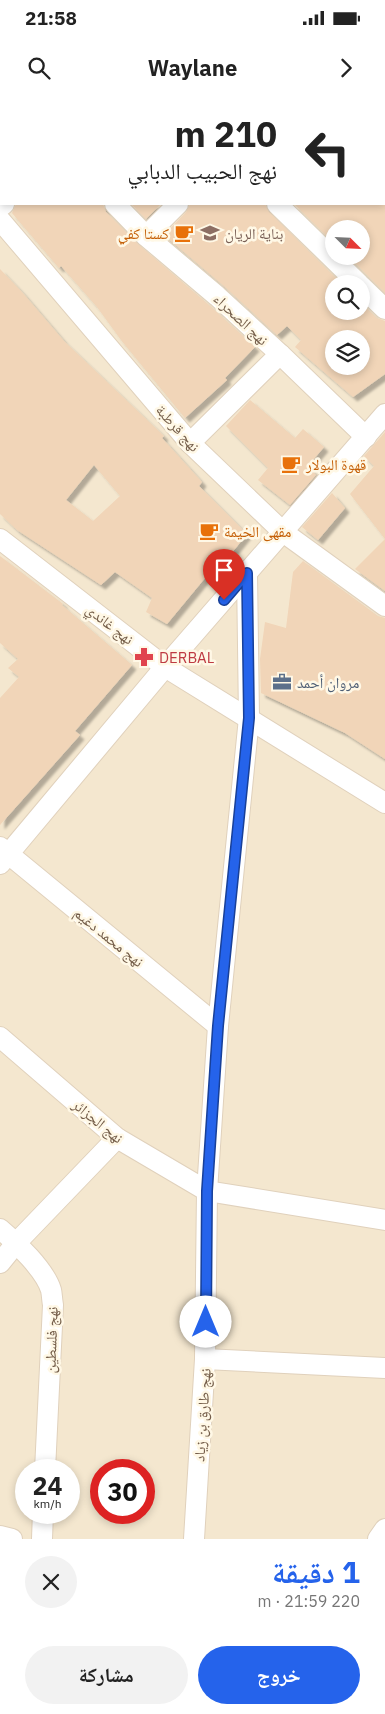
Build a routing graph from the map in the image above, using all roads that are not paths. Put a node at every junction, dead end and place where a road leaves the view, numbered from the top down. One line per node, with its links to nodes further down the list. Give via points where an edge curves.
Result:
1 (116, 205): 5 (street, نهج الصحراء)
2 (177, 205): 5 (street)
3 (278, 205): 6 (street)
4 (0, 220): 12 (street, نهج قرطبة)
5 (146, 236): 9 (street, نهج الصحراء)
6 (350, 275)
7 (370, 295): 8 (street)
8 (385, 309)
9 (280, 354): 11 (street, نهج الصحراء); 12 (street)
10 (385, 414): 11 (street)
11 (366, 437): 13 (street)
12 (190, 443): 13 (street, نهج قرطبة)
13 (283, 532): 15 (street); 16 (street, نهج قرطبة)
14 (0, 539): 17 (street, نهج غاندي)
15 (247, 573): 17 (street); 18 (street, نهج طارق بن زياد)
16 (385, 606)
17 (165, 667): 18 (street, نهج غاندي); 20 (street)
18 (249, 718): 19 (street, نهج غاندي); 21 (street, نهج طارق بن زياد)
19 (385, 803)
20 (3, 855): 21 (street, نهج محمد دغيم)
21 (218, 1026): 24 (street, نهج طارق بن زياد)
22 (0, 1037): 23 (street, نهج الجزائر)
23 (116, 1138): 24 (street, نهج الجزائر); 27 (street)
24 (207, 1191): 25 (street); 29 (street, نهج طارق بن زياد)
25 (385, 1220)
26 (0, 1229): 27 (street, نهج فلسطين)
27 (17, 1242): 28 (street); 31 (street, نهج فلسطين, via 51,1288 53,1305)
28 (0, 1263)
29 (205, 1359): 30 (street); 37 (street, نهج طارق بن زياد)
30 (385, 1368)
31 (46, 1459)
32 (43, 1524): 36 (street)
33 (385, 1530): 38 (street)
34 (0, 1536): 35 (street)
35 (12, 1539)
36 (42, 1539)
37 (194, 1539)
38 (378, 1539)

